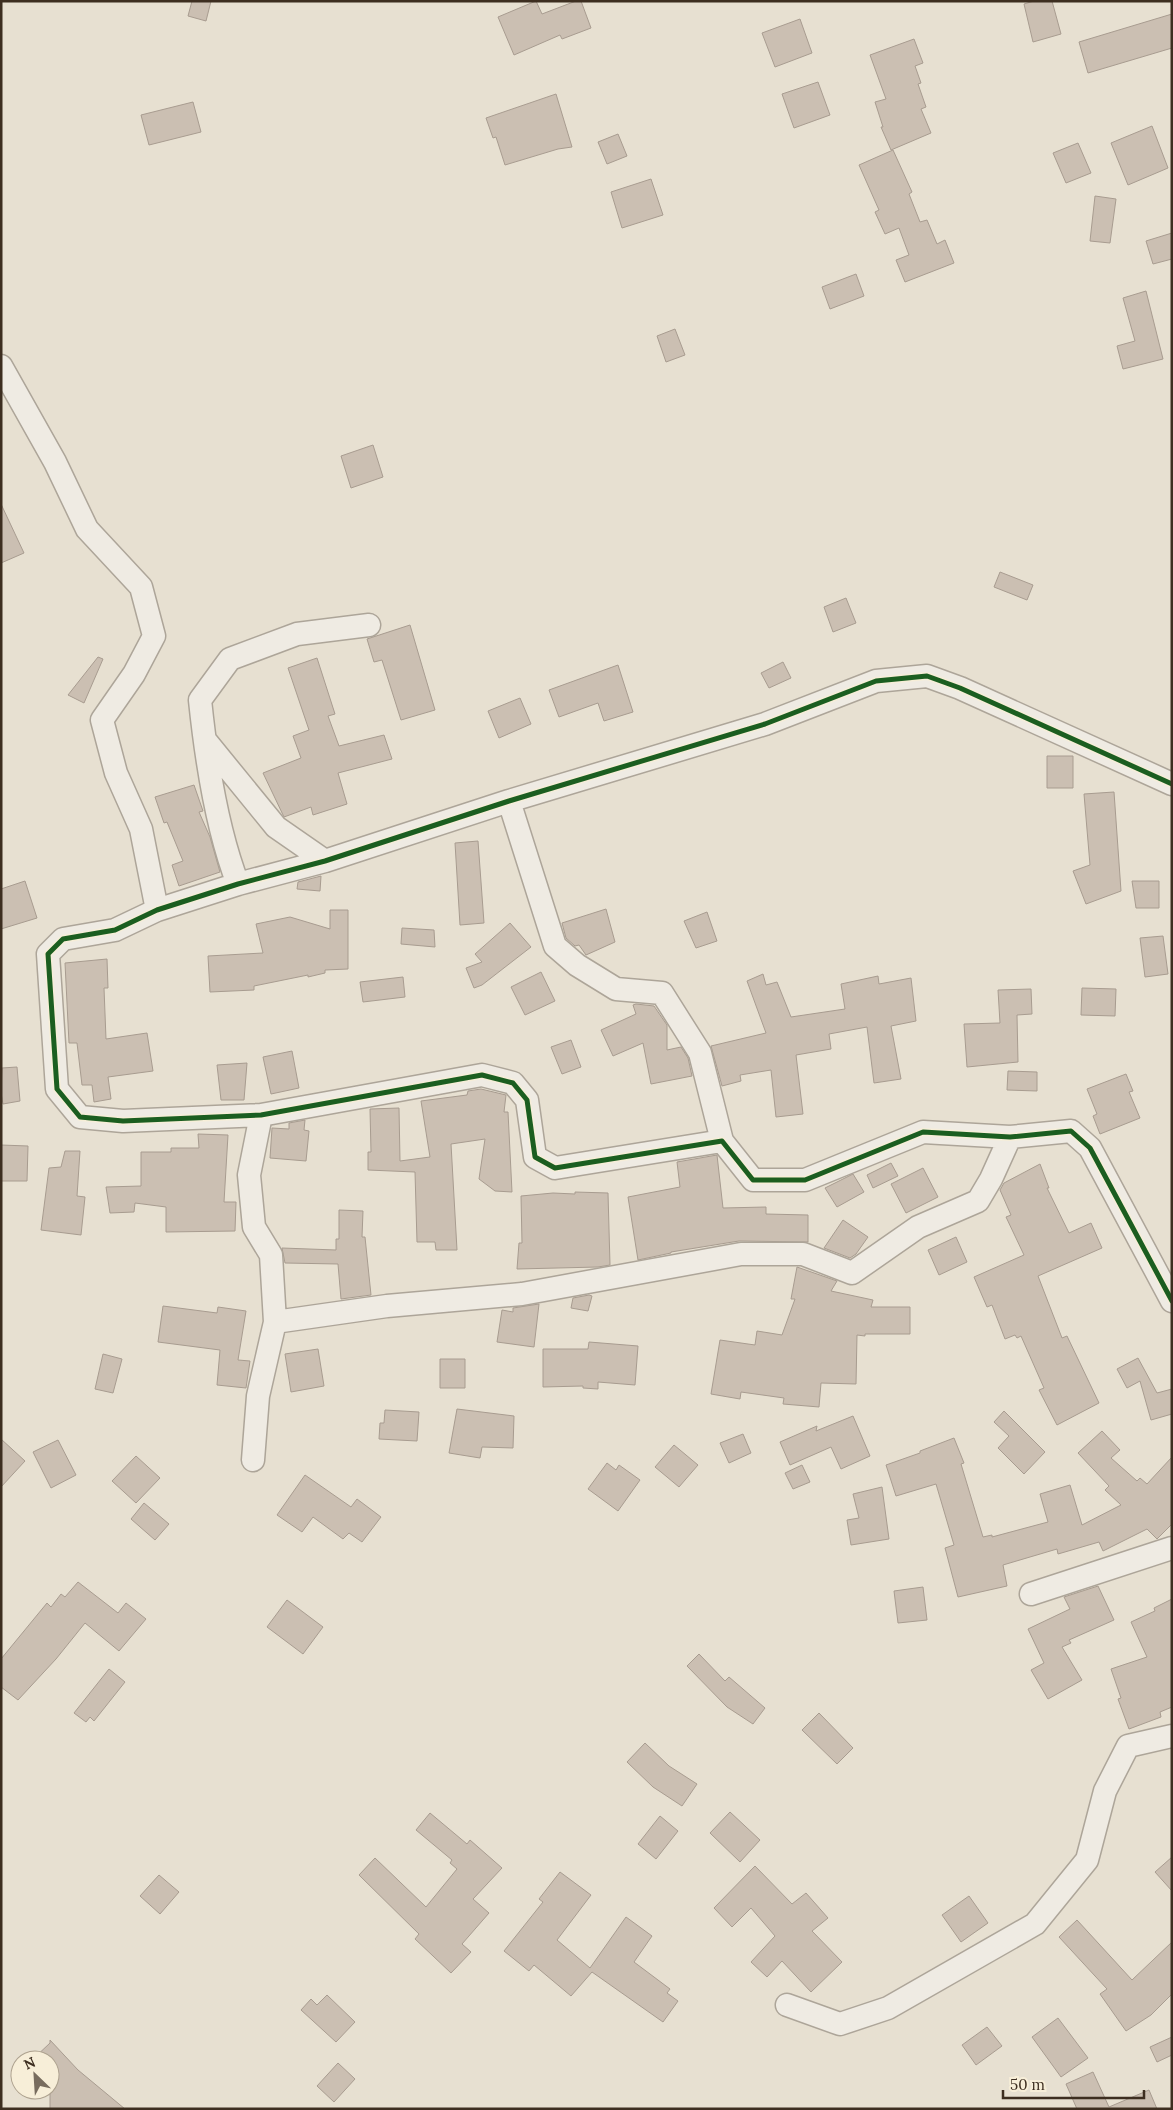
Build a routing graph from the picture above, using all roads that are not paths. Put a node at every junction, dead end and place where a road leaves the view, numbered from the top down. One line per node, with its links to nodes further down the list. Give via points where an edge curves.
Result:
1 (1, 366): 8 (street, via 55,462 87,530 140,587 154,636 134,674 102,720 116,773 141,829)
2 (369, 625): 3 (street, via 297,634 230,659 200,700)
3 (204, 738): 6 (street, via 276,827); 7 (street, via 229,860)
4 (1172, 784): 5 (street, via 927,676 876,681 765,724)
5 (508, 801): 6 (street); 11 (street, via 555,946 577,965 616,989 662,993 700,1053)
6 (325, 860): 7 (street)
7 (238, 884): 8 (street)
8 (157, 910): 9 (street, via 115,930 63,939 48,954 57,1089 80,1117 123,1120)
9 (261, 1115): 11 (street, via 482,1075 513,1083 518,1088 527,1100 535,1157 555,1168); 13 (street, via 249,1175 254,1228 271,1254)
10 (1010, 1137): 11 (street, via 922,1132 805,1180 753,1180); 12 (street, via 1071,1131 1090,1148); 13 (street, via 978,1201 918,1228 852,1273 803,1254 741,1254 522,1294 387,1306)
11 (722, 1141)
12 (1172, 1301)
13 (275, 1322): 14 (street, via 258,1396)
14 (253, 1460)
15 (1172, 1548): 16 (street)
16 (1031, 1594)
17 (1172, 1736): 18 (street, via 1128,1746 1105,1791 1087,1860 1034,1924 888,2008 840,2024)
18 (787, 2005)

